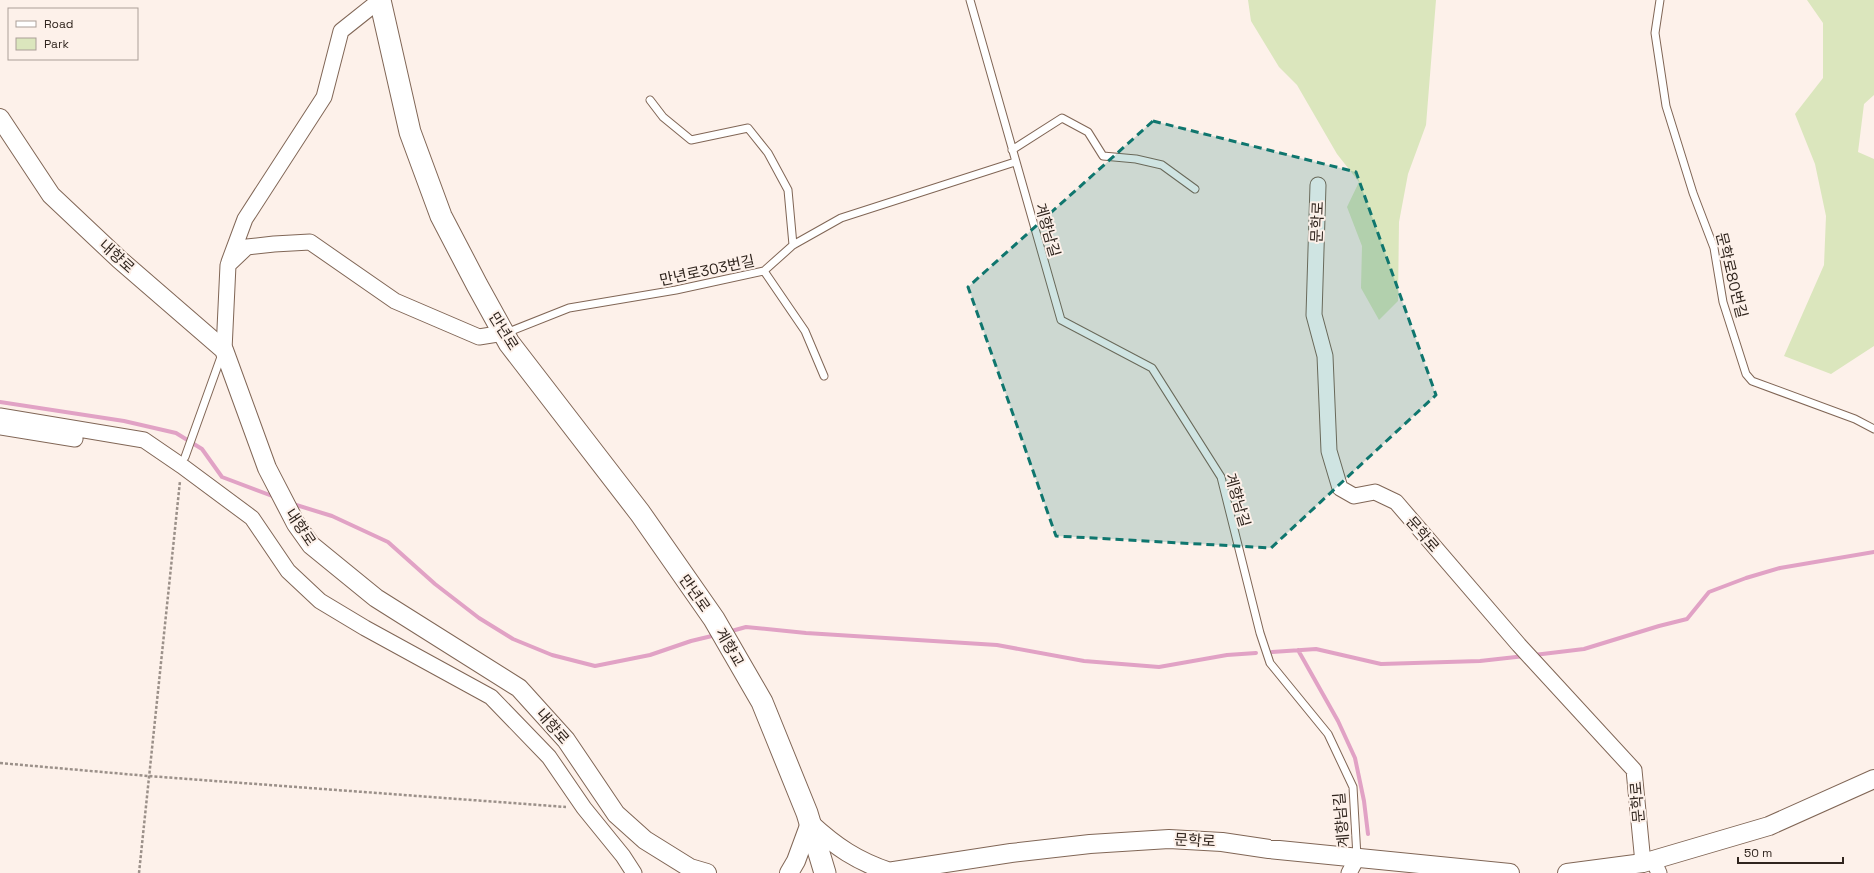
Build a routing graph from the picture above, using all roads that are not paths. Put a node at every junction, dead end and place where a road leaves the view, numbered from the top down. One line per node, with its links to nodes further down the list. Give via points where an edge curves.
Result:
1 (380, 0): 11 (street, via 341,31 324,97 245,219); 13 (main road, 만년로, via 410,132 441,216)
2 (970, 0): 6 (lane, 계향남길)
3 (1660, 0): 18 (lane, 문학로80번길, via 1655,33 1666,106 1693,193 1714,248 1723,302 1746,374 1752,381 1855,419)
4 (650, 100): 10 (lane, via 663,118 691,140 748,128 768,153 788,190)
5 (0, 118): 14 (street, 내향로, via 51,196)
6 (1012, 150): 7 (lane, 계향남길); 9 (lane, via 1062,118 1088,132 1103,156 1136,159 1162,165)
7 (1015, 162): 10 (lane, 만년로303번길, via 841,218); 24 (lane, 계향남길, via 1061,320 1152,368 1221,477 1260,633 1270,663 1328,734 1352,788)
8 (1318, 185): 25 (street, 문학로, via 1314,315 1325,356 1329,451 1340,488 1354,496 1375,492 1396,502 1519,645 1634,770)
9 (1195, 189)
10 (793, 244): 12 (lane, 만년로303번길)
11 (228, 265): 13 (street, via 247,247 310,242 395,301 479,337); 14 (street)
12 (764, 271): 13 (lane, 만년로303번길, via 676,290 569,308); 15 (lane, via 805,331)
13 (504, 333): 21 (main road, 만년로, via 509,343 640,513)
14 (224, 350): 20 (lane); 27 (street, 내향로, via 266,468 296,524 311,545 376,598 519,688 566,740 616,814 645,840 690,868)
15 (824, 376)
16 (0, 416): 19 (street, via 144,440)
17 (0, 427): 19 (street)
18 (1874, 429)
19 (161, 451): 20 (street)
20 (183, 462): 26 (street, via 252,518 288,571 320,601 491,696 549,757)
21 (714, 619): 23 (main road, 계향교, via 762,702)
22 (1874, 779): 25 (street, via 1769,826)
23 (810, 823): 28 (street); 29 (main road); 30 (street, via 843,851)
24 (1353, 865): 30 (street, 문학로, via 1222,842 1169,839 1011,853); 31 (street, 문학로)
25 (1652, 865): 32 (street)
26 (634, 873)
27 (707, 873)
28 (789, 873)
29 (825, 873)
30 (887, 873)
31 (1510, 873)
32 (1567, 873)

